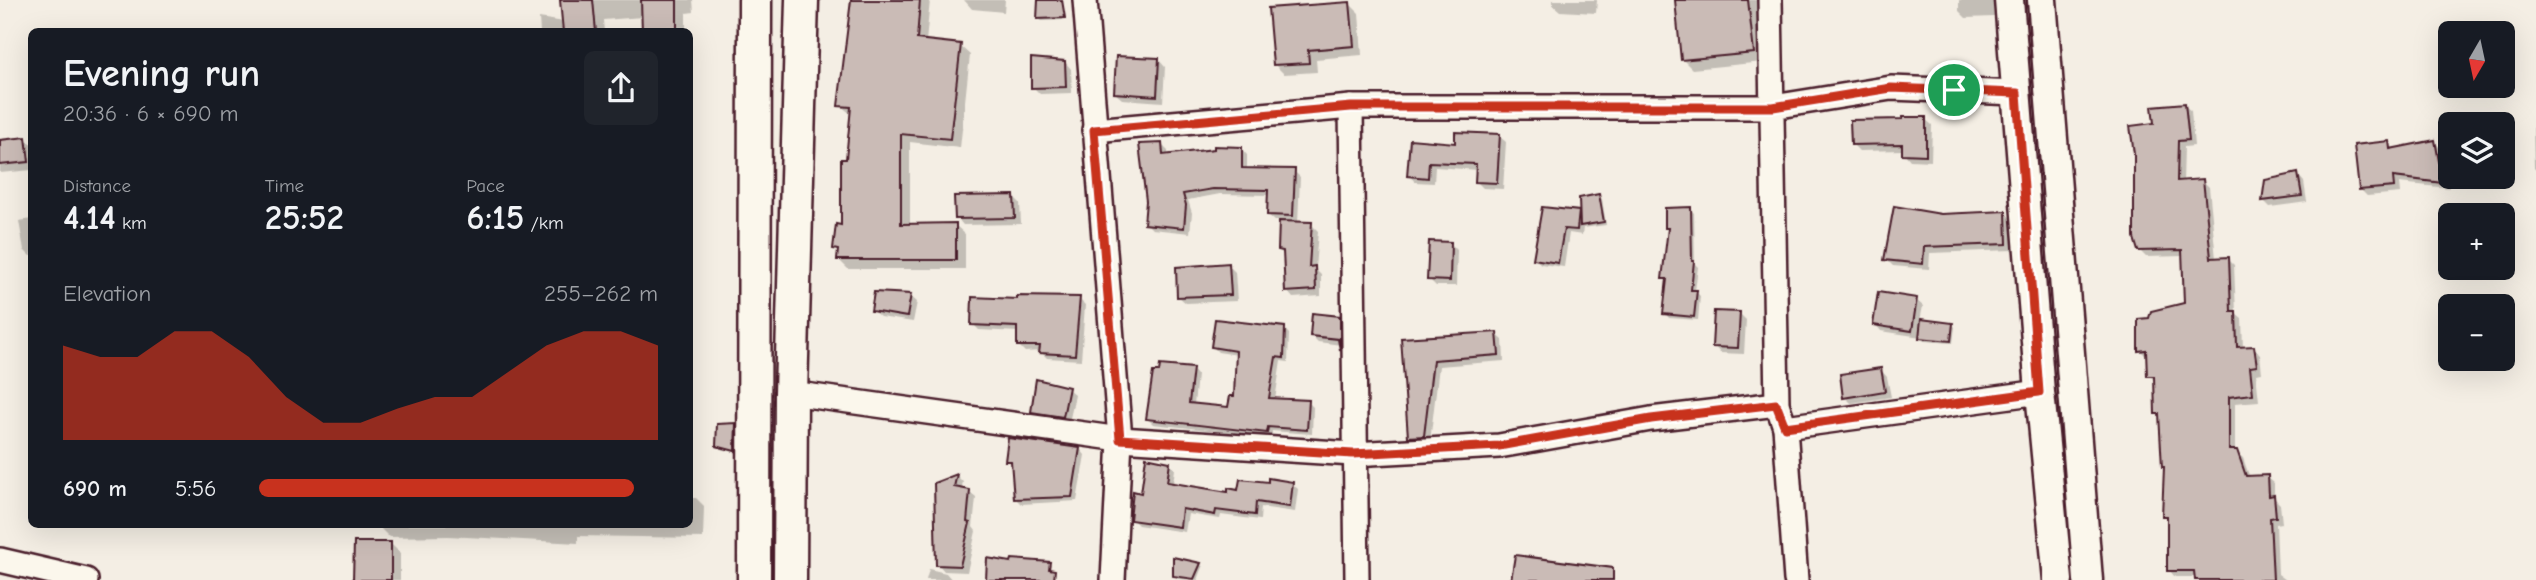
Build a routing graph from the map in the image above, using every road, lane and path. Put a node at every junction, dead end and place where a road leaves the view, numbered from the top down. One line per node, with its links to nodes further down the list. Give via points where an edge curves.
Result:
1 (755, 0): 19 (main road)
2 (802, 0): 12 (main road)
3 (1085, 0): 10 (street)
4 (1770, 0): 9 (street)
5 (2010, 0): 7 (street)
6 (2042, 0): 25 (street)
7 (2017, 93): 9 (street, via 1891,88); 11 (street)
8 (1351, 107): 9 (street); 10 (street); 16 (street)
9 (1773, 107): 13 (street)
10 (1094, 130): 15 (street)
11 (2039, 392): 14 (street); 24 (street)
12 (791, 393): 15 (street); 20 (main road)
13 (1776, 404): 14 (street); 16 (street, via 1651,419 1499,446)
14 (1785, 427): 23 (street)
15 (1120, 439): 16 (street); 21 (street)
16 (1353, 454): 22 (street)
17 (0, 560): 18 (street)
18 (86, 580)
19 (754, 580)
20 (790, 580)
21 (1113, 580)
22 (1357, 580)
23 (1796, 580)
24 (2058, 580)
25 (2088, 580)

